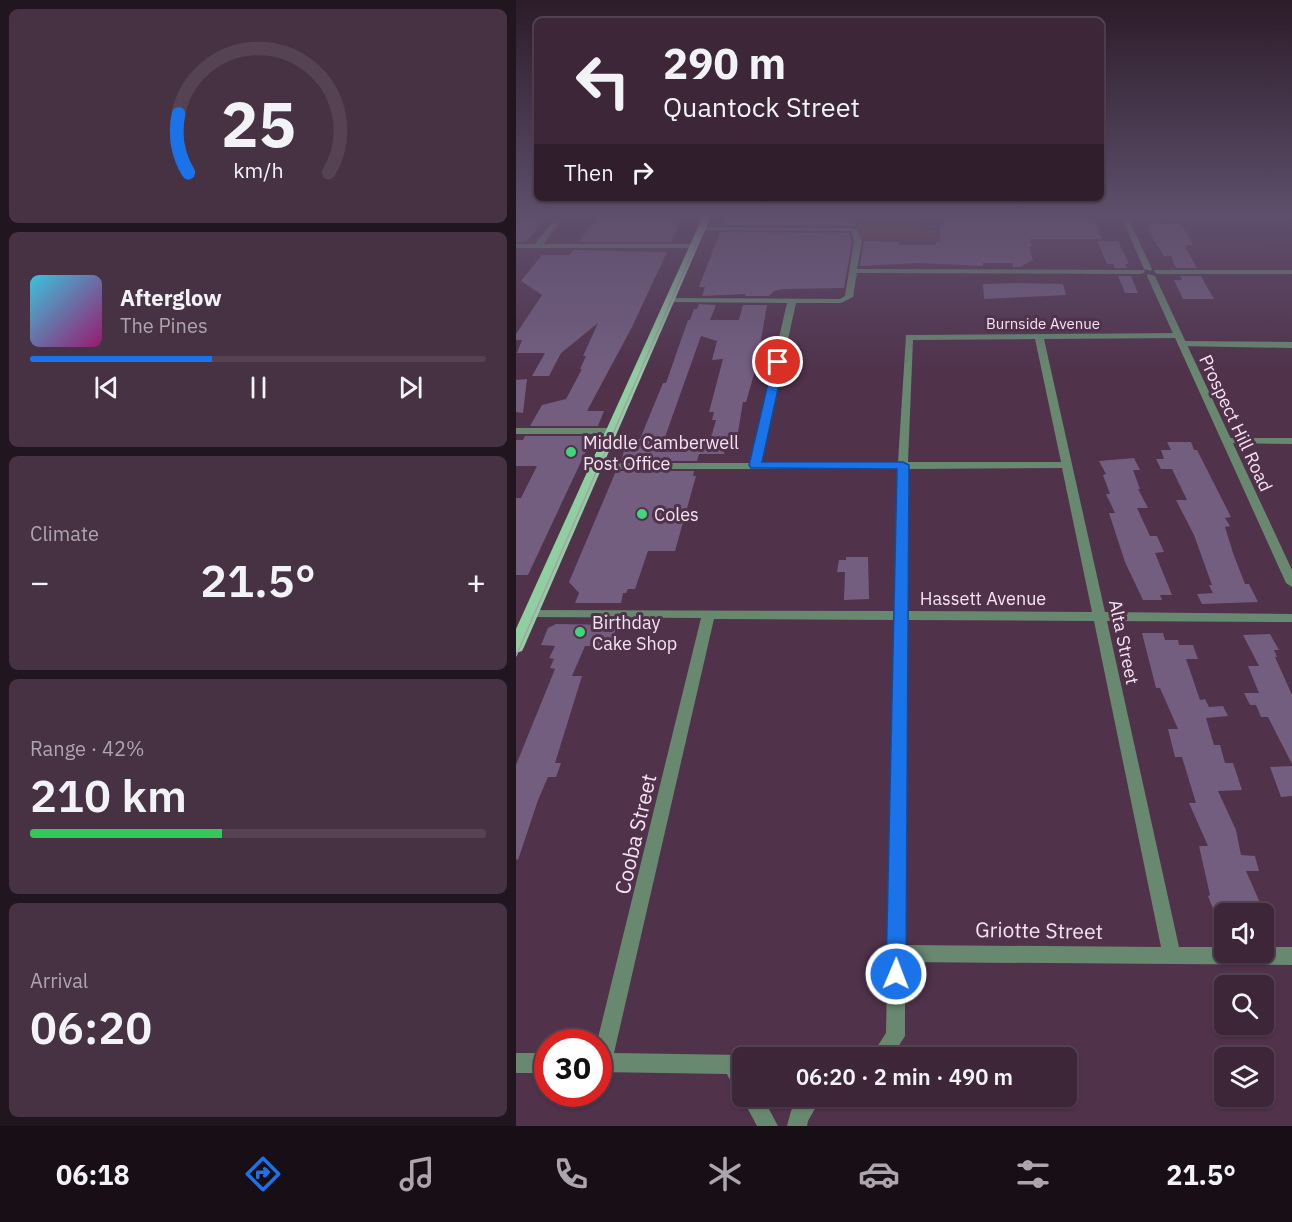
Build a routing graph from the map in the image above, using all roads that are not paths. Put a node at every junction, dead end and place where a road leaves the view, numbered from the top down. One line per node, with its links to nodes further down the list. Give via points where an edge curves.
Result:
1 (684, 267): 7 (main road)
2 (854, 267): 4 (street)
3 (1147, 267): 5 (street, Prospect Hill Road)
4 (853, 271): 5 (street); 8 (street, via 849,297 841,301)
5 (1150, 272): 6 (street); 10 (street, Prospect Hill Road)
6 (1292, 272)
7 (669, 300): 8 (street); 13 (main road)
8 (792, 301): 16 (street)
9 (1039, 336): 10 (street, Burnside Avenue); 17 (street, Burnside Avenue, via 909,337); 18 (street, Alta Street)
10 (1180, 340): 11 (street, Burnside Avenue); 14 (street, Prospect Hill Road)
11 (1292, 345)
12 (516, 431): 13 (street)
13 (611, 431): 19 (main road)
14 (1227, 441): 15 (street); 20 (street, Prospect Hill Road)
15 (1292, 441)
16 (755, 465): 17 (street); 19 (street)
17 (903, 465): 18 (street); 23 (street)
18 (1068, 465): 24 (street, Alta Street)
19 (596, 466): 21 (main road)
20 (1291, 579)
21 (531, 613): 22 (street, Hassett Avenue); 26 (main road)
22 (708, 615): 23 (street, Hassett Avenue); 30 (street, Cooba Street)
23 (901, 616): 24 (street, Hassett Avenue); 27 (street)
24 (1101, 616): 25 (street, Hassett Avenue); 28 (street, Alta Street)
25 (1292, 618)
26 (516, 647)
27 (896, 953): 28 (street, Griotte Street); 31 (street, via 895,1036)
28 (1172, 956): 29 (street, Griotte Street)
29 (1292, 956)
30 (608, 1029)
31 (887, 1047)
32 (612, 1062): 35 (street)
33 (516, 1063): 34 (street)
34 (534, 1063)
35 (732, 1065)
36 (757, 1107): 38 (street)
37 (805, 1107): 39 (street)
38 (768, 1126)
39 (797, 1126)

